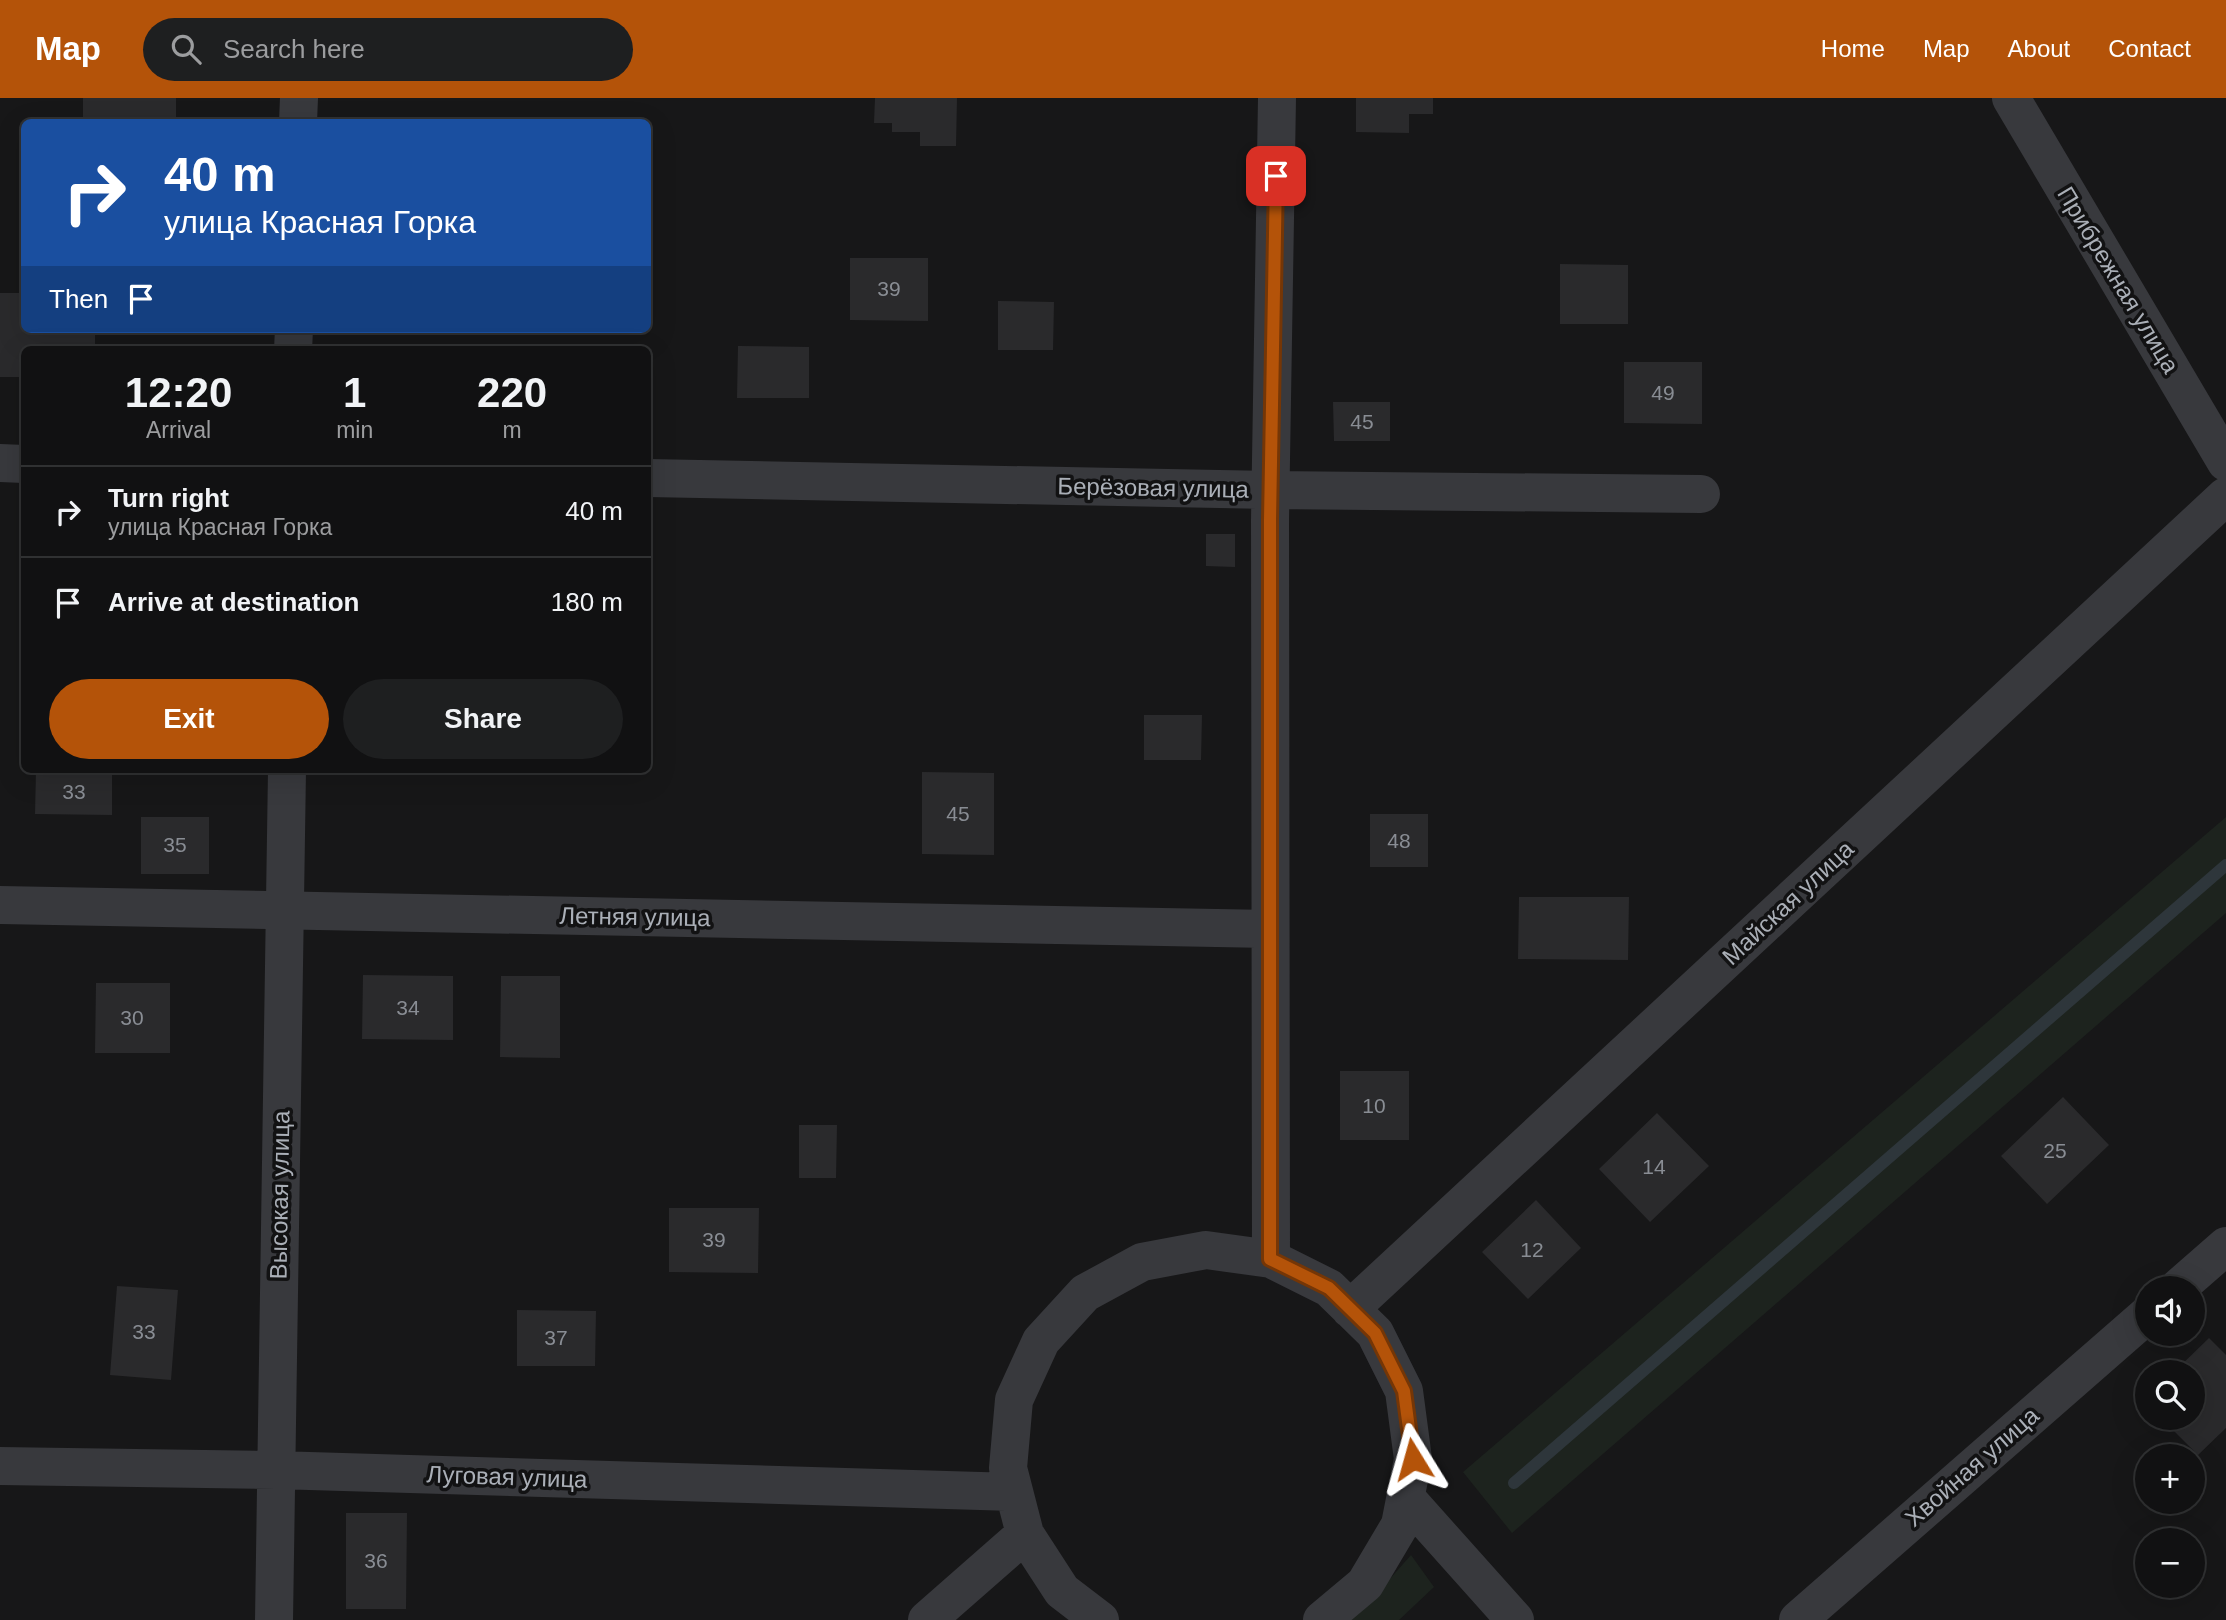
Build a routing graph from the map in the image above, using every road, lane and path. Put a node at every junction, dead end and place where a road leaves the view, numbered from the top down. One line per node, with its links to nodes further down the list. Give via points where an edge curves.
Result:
1 (299, 98): 4 (street)
2 (1277, 98): 9 (street)
3 (2011, 98): 6 (street, Прибрежная улица)
4 (298, 119)
5 (0, 463): 7 (street)
6 (2226, 463)
7 (21, 464)
8 (651, 478): 9 (street, Берёзовая улица)
9 (1270, 490): 10 (street, Берёзовая улица); 15 (street)
10 (1701, 494)
11 (2226, 496): 19 (street, Майская улица)
12 (287, 773): 14 (street, Высокая улица)
13 (0, 905): 14 (street, Летняя улица)
14 (285, 911): 15 (street, Летняя улица); 22 (street, Высокая улица)
15 (1270, 929): 17 (street)
16 (2226, 1246): 18 (street)
17 (1270, 1259): 19 (street, via 1329,1288); 23 (street, via 1206,1250 1142,1262 1085,1293 1041,1341 1014,1400 1008,1468)
18 (2192, 1276)
19 (1350, 1309): 24 (street, via 1375,1333 1404,1391 1413,1459)
20 (2135, 1325): 31 (street, Хвойная улица)
21 (0, 1466): 22 (street, Луговая улица)
22 (276, 1471): 23 (street, Луговая улица); 26 (street, Высокая улица)
23 (1014, 1492): 25 (street)
24 (1406, 1498): 29 (street, via 1400,1525 1365,1584); 30 (street)
25 (1025, 1534): 27 (street); 28 (street, via 1062,1591)
26 (274, 1620)
27 (927, 1620)
28 (1100, 1620)
29 (1322, 1620)
30 (1515, 1620)
31 (1798, 1620)

